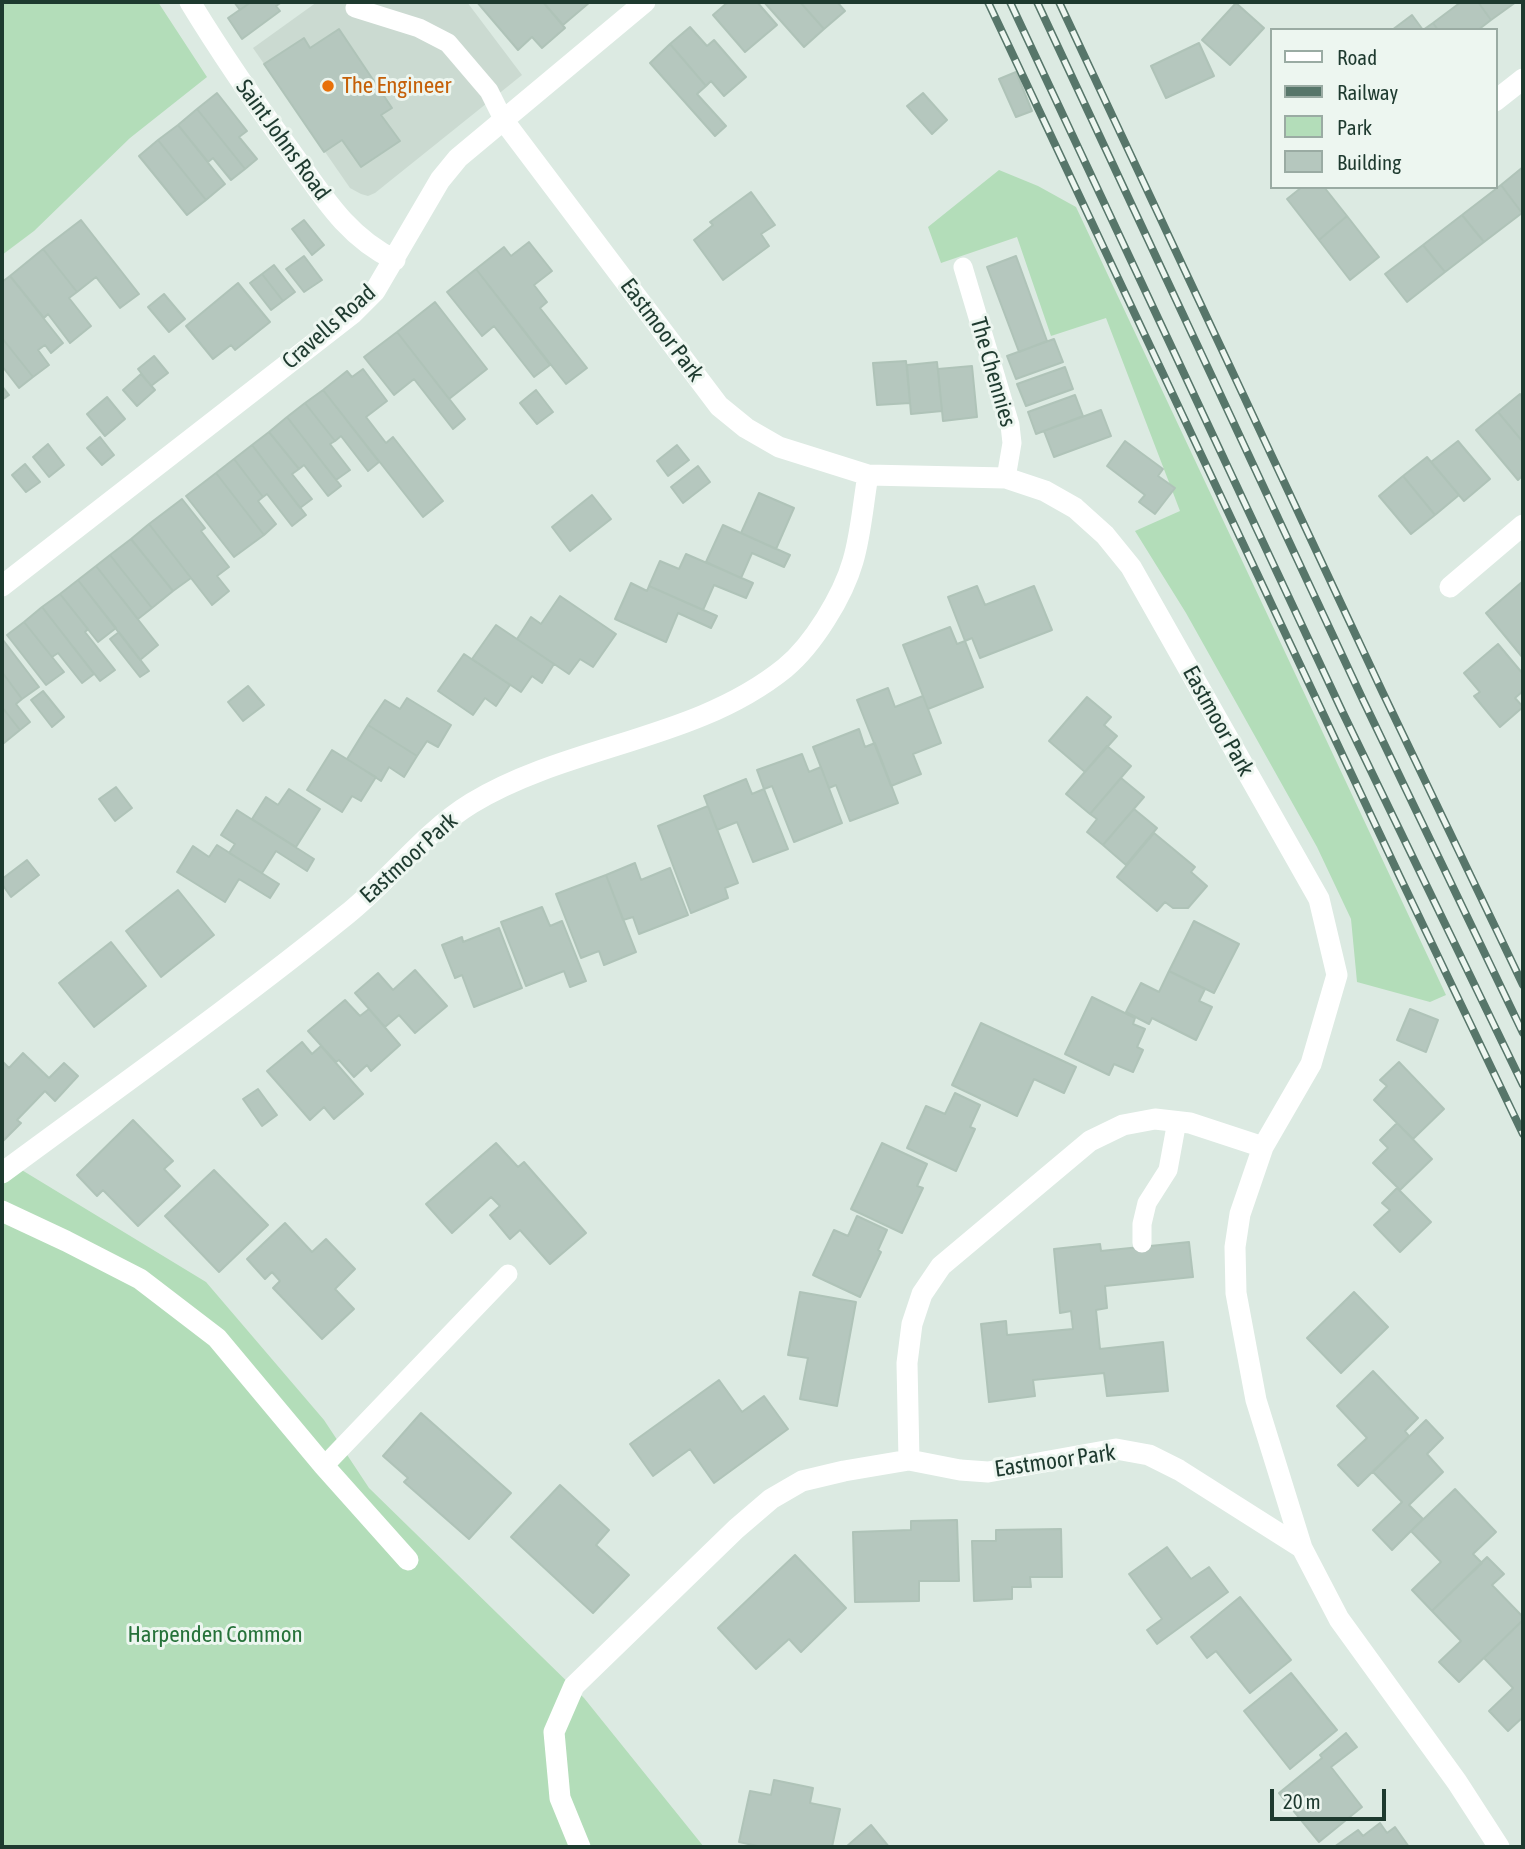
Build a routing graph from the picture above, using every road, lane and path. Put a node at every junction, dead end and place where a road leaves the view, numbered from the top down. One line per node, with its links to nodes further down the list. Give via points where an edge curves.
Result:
1 (190, 2): 7 (street, Saint Johns Road, via 235,75 344,225 374,250)
2 (645, 2): 6 (street, Cravells Road)
3 (355, 8): 6 (lane, via 419,28 448,43 489,92)
4 (1523, 79): 5 (street)
5 (1497, 99)
6 (505, 121): 7 (street, Cravells Road, via 440,180); 9 (street, Eastmoor Park, via 719,407 779,447)
7 (395, 260): 12 (street, Cravells Road, via 375,291 352,314)
8 (962, 267): 10 (lane, The Chennies, via 1010,425)
9 (868, 475): 10 (street, Eastmoor Park); 16 (street, Eastmoor Park, via 853,562 810,642 786,667 703,716 548,766 471,804 439,827 348,913)
10 (1006, 478): 15 (street, Eastmoor Park, via 1045,491 1075,508 1131,567 1319,899 1337,975 1311,1064)
11 (1523, 525): 13 (street)
12 (2, 586)
13 (1450, 587)
14 (1177, 1121): 15 (street); 18 (lane, via 1168,1170 1147,1203); 20 (street, via 1155,1119 1124,1125 1090,1141 941,1266 922,1294 912,1324 907,1363)
15 (1263, 1147): 22 (street, Eastmoor Park, via 1240,1213 1236,1293 1256,1400)
16 (2, 1173)
17 (2, 1211): 21 (street, via 139,1279 217,1338)
18 (1142, 1242)
19 (509, 1274): 21 (lane)
20 (909, 1460): 22 (street, Eastmoor Park, via 988,1472 1116,1449 1149,1455); 24 (street, Eastmoor Park, via 802,1482 771,1499 574,1686 554,1732 560,1798)
21 (324, 1466): 23 (street)
22 (1301, 1548): 25 (street, Eastmoor Park, via 1339,1619)
23 (408, 1560)
24 (580, 1847)
25 (1499, 1847)

